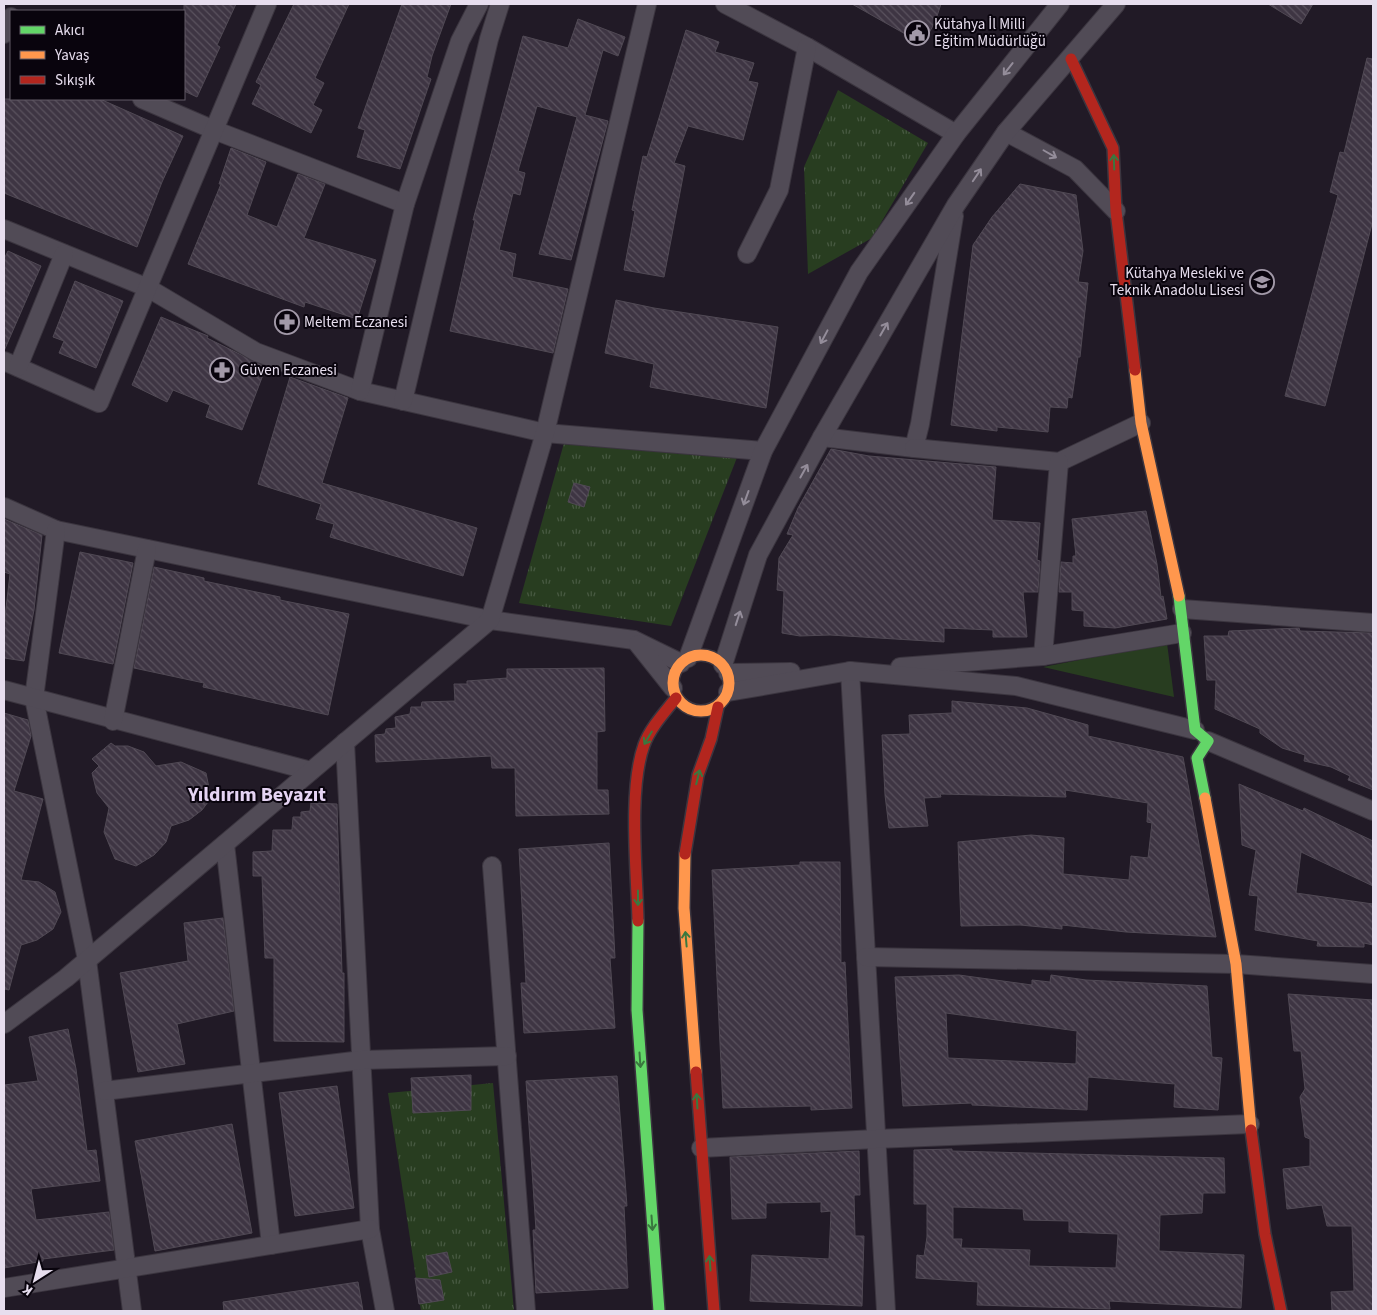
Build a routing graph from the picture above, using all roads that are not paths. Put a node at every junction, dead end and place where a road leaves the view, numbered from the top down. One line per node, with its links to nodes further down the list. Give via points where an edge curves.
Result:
1 (267, 4): 13 (street)
2 (479, 4): 16 (street, via 460,40)
3 (500, 4): 25 (street, via 488,39)
4 (647, 4): 27 (street)
5 (726, 4): 10 (street)
6 (1060, 4): 15 (street, one-way to 15)
7 (1116, 4): 11 (street)
8 (10, 20): 9 (street)
9 (4, 36)
10 (807, 47): 15 (street); 21 (street, via 779,190)
11 (1071, 58): 14 (street); 18 (street, one-way to 11, via 1113,148)
12 (144, 100): 13 (street)
13 (214, 130): 16 (street); 22 (street)
14 (1006, 132): 17 (street, one-way to 14); 18 (street, one-way to 18, via 1075,168)
15 (956, 134): 30 (street, one-way to 30, via 859,272)
16 (405, 204): 24 (street)
17 (956, 205): 28 (street, one-way to 17); 29 (street)
18 (1116, 211): 26 (street)
19 (4, 229): 20 (street)
20 (64, 254): 22 (street); 23 (street)
21 (747, 254)
22 (148, 288): 23 (street, via 99,403); 24 (street, via 256,352)
23 (11, 364)
24 (360, 391): 25 (street)
25 (403, 401): 27 (street)
26 (1141, 423): 31 (street); 35 (street)
27 (545, 433): 30 (street); 36 (street)
28 (822, 437): 29 (street); 42 (street, one-way to 28, via 758,555)
29 (914, 448): 31 (street)
30 (763, 451): 41 (street, one-way to 41)
31 (1060, 462): 40 (street)
32 (4, 507): 33 (street)
33 (56, 530): 34 (street); 47 (street)
34 (147, 549): 36 (street); 49 (street)
35 (1182, 610): 37 (street); 38 (street)
36 (490, 620): 39 (street); 51 (street)
37 (1373, 623)
38 (1182, 633): 40 (street); 50 (street)
39 (634, 640): 41 (street); 46 (street)
40 (1042, 656): 43 (street)
41 (684, 660): 42 (street, via 707,655); 46 (street, via 675,671)
42 (726, 669): 43 (street); 45 (street)
43 (850, 671): 45 (street); 50 (street, via 1016,686); 56 (street)
44 (4, 690): 47 (street)
45 (728, 692): 48 (street)
46 (675, 693): 48 (street, via 682,705 700,712); 75 (street, one-way to 75, via 644,745 636,789 637,1010)
47 (34, 698): 49 (street); 57 (street)
48 (718, 707): 67 (street, one-way to 48, via 684,908 685,856 698,775)
49 (113, 721): 52 (street)
50 (1201, 736): 53 (street); 58 (street, via 1197,758)
51 (345, 742): 52 (street); 62 (street)
52 (311, 772): 54 (street)
53 (1373, 811)
54 (225, 844): 57 (street); 63 (street)
55 (492, 866): 61 (street)
56 (866, 957): 58 (street); 66 (street)
57 (87, 960): 60 (street); 64 (street)
58 (1236, 964): 59 (street); 65 (street)
59 (1373, 974)
60 (4, 1024)
61 (508, 1056): 62 (street); 74 (street)
62 (362, 1060): 63 (street); 68 (street)
63 (251, 1072): 64 (street); 69 (street)
64 (104, 1091): 70 (street)
65 (1250, 1124): 66 (street); 78 (street, via 1265,1234)
66 (876, 1138): 67 (street); 77 (street)
67 (701, 1148): 76 (street, one-way to 67)
68 (370, 1230): 69 (street); 73 (street)
69 (271, 1246): 70 (street)
70 (126, 1268): 71 (street); 72 (street)
71 (4, 1288)
72 (132, 1311)
73 (385, 1311)
74 (526, 1311)
75 (658, 1311)
76 (714, 1311)
77 (886, 1311)
78 (1281, 1311)

